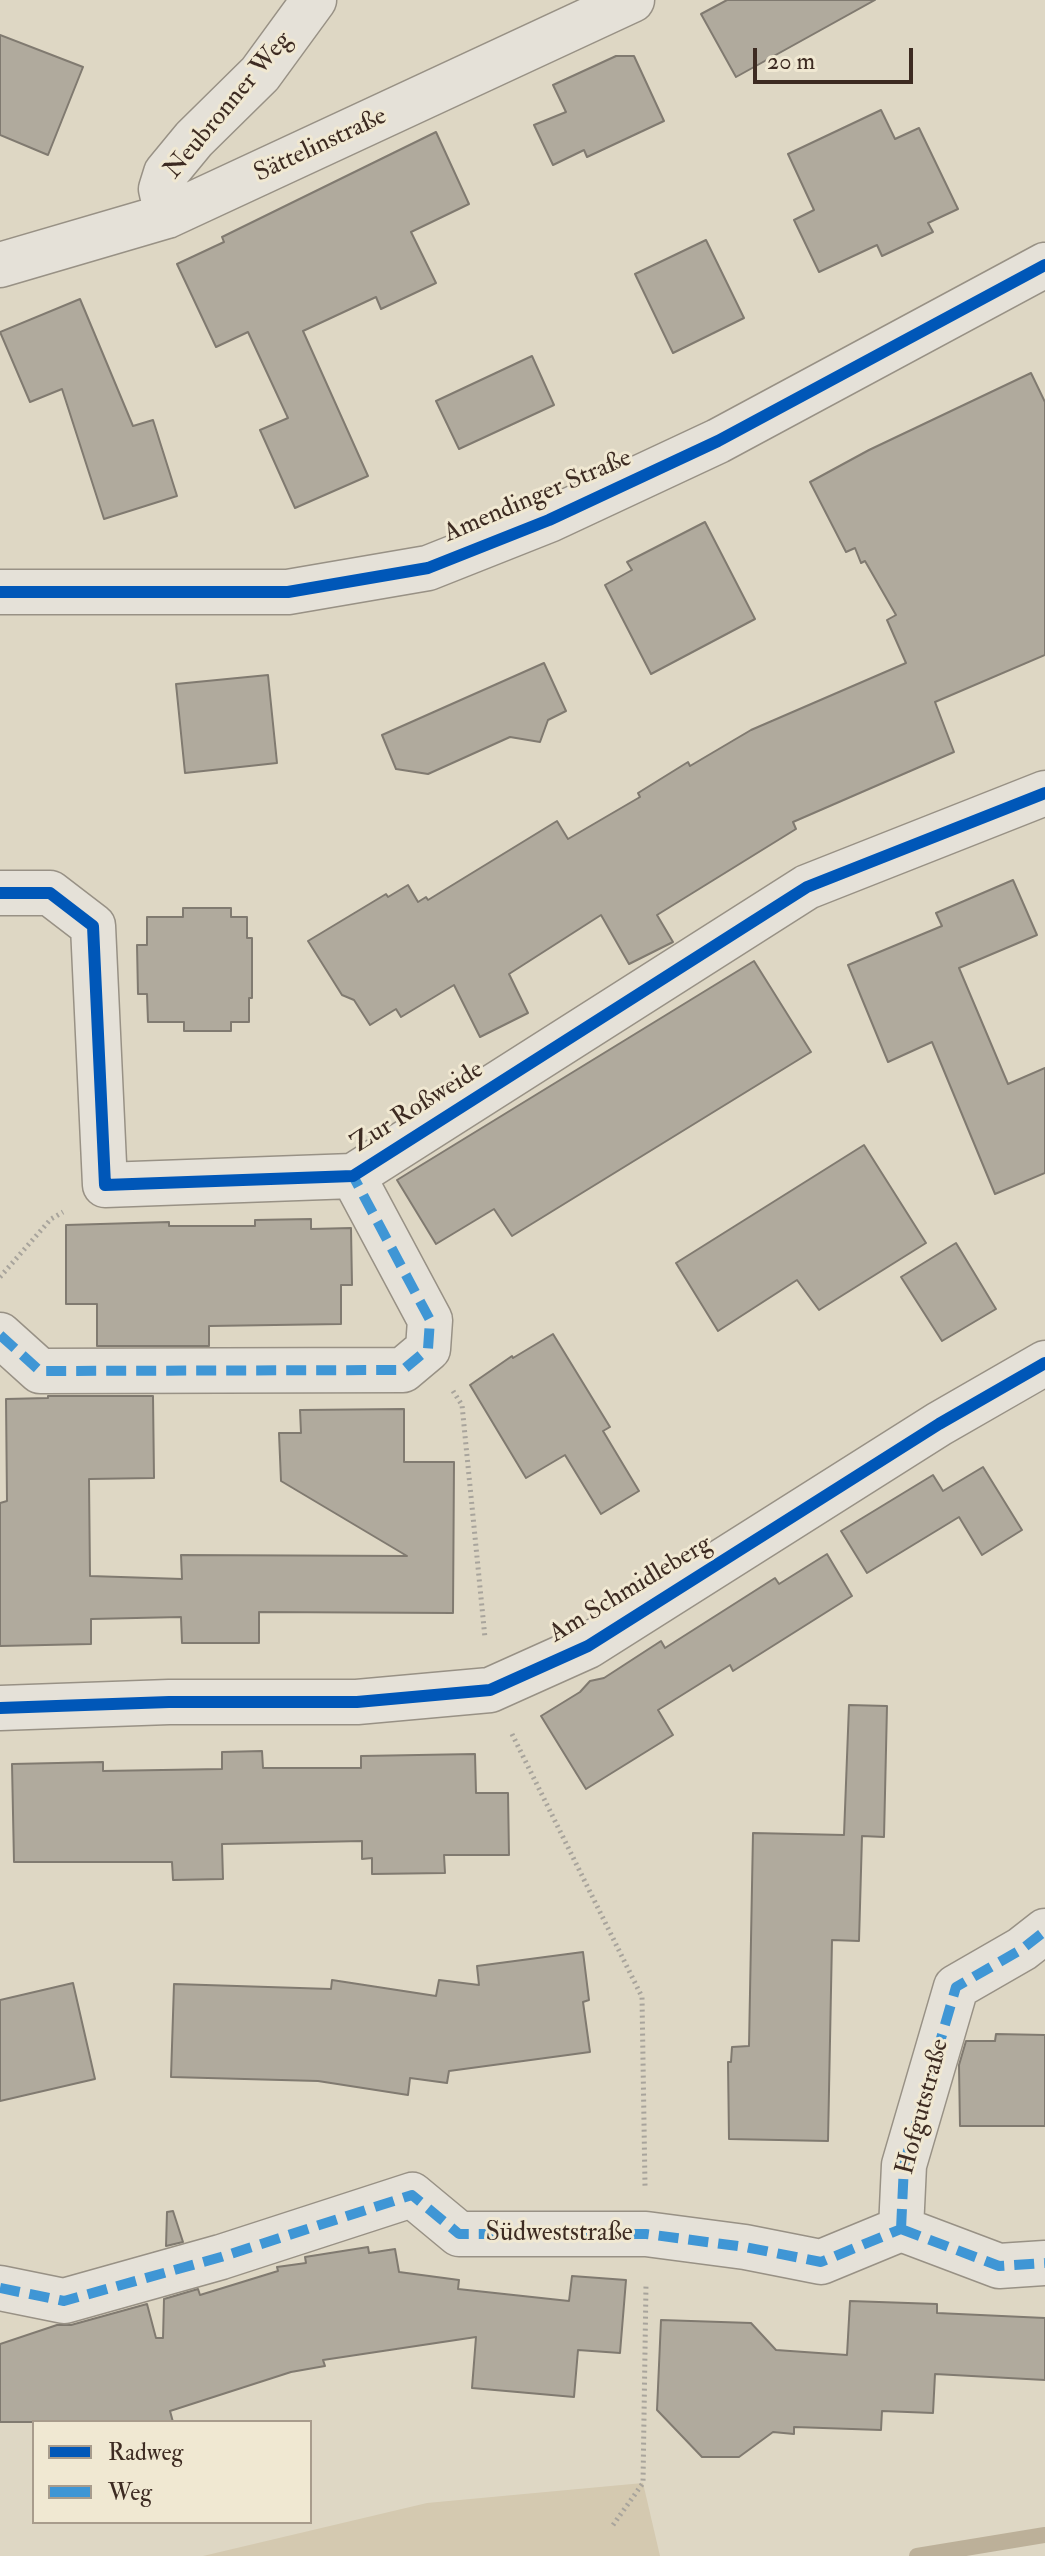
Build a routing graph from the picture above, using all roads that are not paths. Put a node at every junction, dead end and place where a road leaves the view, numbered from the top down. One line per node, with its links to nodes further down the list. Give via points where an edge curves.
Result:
1 (314, 0): 3 (street, Neubronner Weg, via 260,74 166,173 161,189)
2 (632, 0): 3 (street, Sättelinstraße)
3 (167, 216): 4 (street, Sättelinstraße)
4 (0, 265)
5 (1045, 265): 6 (street, Amendinger Straße, via 718,441 549,520 428,568 288,592)
6 (0, 592)
7 (1045, 793): 9 (street, Zur Roßweide, via 807,887)
8 (0, 893): 9 (street, Zur Roßweide, via 50,893 93,926 105,1185)
9 (353, 1176): 10 (street, Zur Roßweide, via 430,1320 428,1349 403,1370 40,1371)
10 (0, 1335)
11 (1045, 1363): 12 (street, Am Schmidleberg, via 588,1646 490,1690 357,1702)
12 (0, 1708)
13 (1045, 1931): 14 (street, Hofgutstraße, via 956,1987 904,2165)
14 (901, 2229): 15 (street, via 999,2266); 16 (street, Südweststraße, via 821,2262 646,2234 459,2234 412,2195 64,2301)
15 (1045, 2263)
16 (0, 2288)

